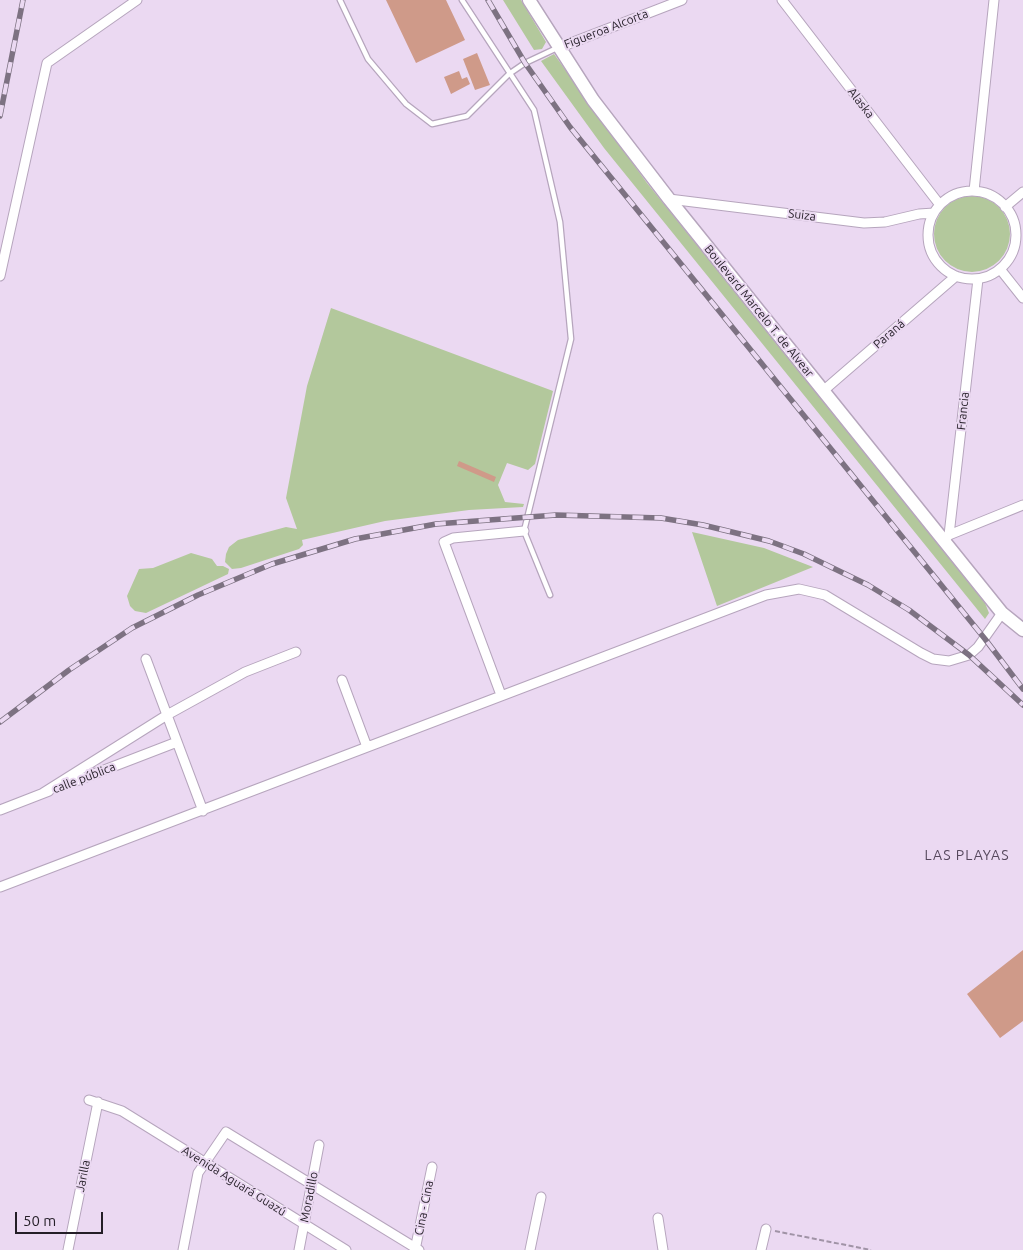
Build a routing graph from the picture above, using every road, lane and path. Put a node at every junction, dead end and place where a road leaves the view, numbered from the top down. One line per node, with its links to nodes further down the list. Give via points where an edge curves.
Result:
1 (136, 0): 17 (street, via 46,63)
2 (340, 0): 9 (lane, via 368,59 406,104 432,124 467,116)
3 (462, 0): 9 (lane)
4 (529, 0): 8 (main road, Boulevard Marcelo T. de Alvear)
5 (682, 0): 8 (street, Figueroa Alcorta)
6 (782, 0): 14 (street, Alaska)
7 (994, 0): 10 (street)
8 (558, 48): 9 (lane, via 525,62); 12 (main road, Boulevard Marcelo T. de Alvear, via 593,100)
9 (509, 74): 23 (lane, via 534,110 552,183 560,222 572,333)
10 (974, 191): 13 (street, via 991,196); 14 (street, via 956,194)
11 (1023, 192): 13 (street)
12 (669, 199): 14 (street, Suiza, via 864,223 885,222); 21 (main road, Boulevard Marcelo T. de Alvear)
13 (1005, 207): 15 (street)
14 (937, 209): 18 (street, via 929,227 931,250 938,263)
15 (1019, 239): 16 (street)
16 (1000, 269): 19 (street); 20 (street)
17 (0, 276)
18 (956, 276): 19 (street); 21 (street, Paraná)
19 (978, 279): 24 (street, Francia)
20 (1023, 298)
21 (822, 392): 24 (main road, Boulevard Marcelo T. de Alvear)
22 (1023, 505): 24 (street)
23 (524, 531): 25 (lane); 31 (street, via 453,538 444,542)
24 (946, 538): 26 (main road, Boulevard Marcelo T. de Alvear)
25 (550, 595)
26 (1002, 613): 27 (main road, Boulevard Marcelo T. de Alvear); 31 (street, via 985,639 969,655 958,660 942,660 920,653 825,595 813,590 785,590)
27 (1023, 630)
28 (296, 652): 32 (street, calle pública, via 245,672)
29 (146, 659): 32 (street)
30 (342, 680): 34 (street)
31 (501, 696): 34 (street)
32 (167, 715): 33 (street); 35 (street, calle pública)
33 (177, 742): 35 (street, calle pública); 37 (street)
34 (368, 747): 37 (street)
35 (43, 793): 36 (street)
36 (0, 810)
37 (203, 811): 38 (street)
38 (0, 887)
39 (94, 1101): 41 (street, Avenida Aguará Guazú, via 122,1111); 49 (street, Jarilla)
40 (319, 1145): 43 (street, Moradillo)
41 (204, 1162): 43 (street, via 226,1132); 46 (street, Avenida Aguará Guazú); 50 (street, via 198,1173)
42 (432, 1167): 48 (street, Cina - Cina)
43 (312, 1184): 46 (street, Moradillo); 48 (street)
44 (541, 1197): 53 (street)
45 (658, 1218): 54 (street)
46 (304, 1224): 51 (street, Moradillo); 52 (street, Avenida Aguará Guazú)
47 (766, 1229): 55 (street); 56 (path)
48 (417, 1249)
49 (68, 1250)
50 (183, 1250)
51 (299, 1250)
52 (346, 1250)
53 (530, 1250)
54 (663, 1250)
55 (761, 1250)
56 (871, 1250)

